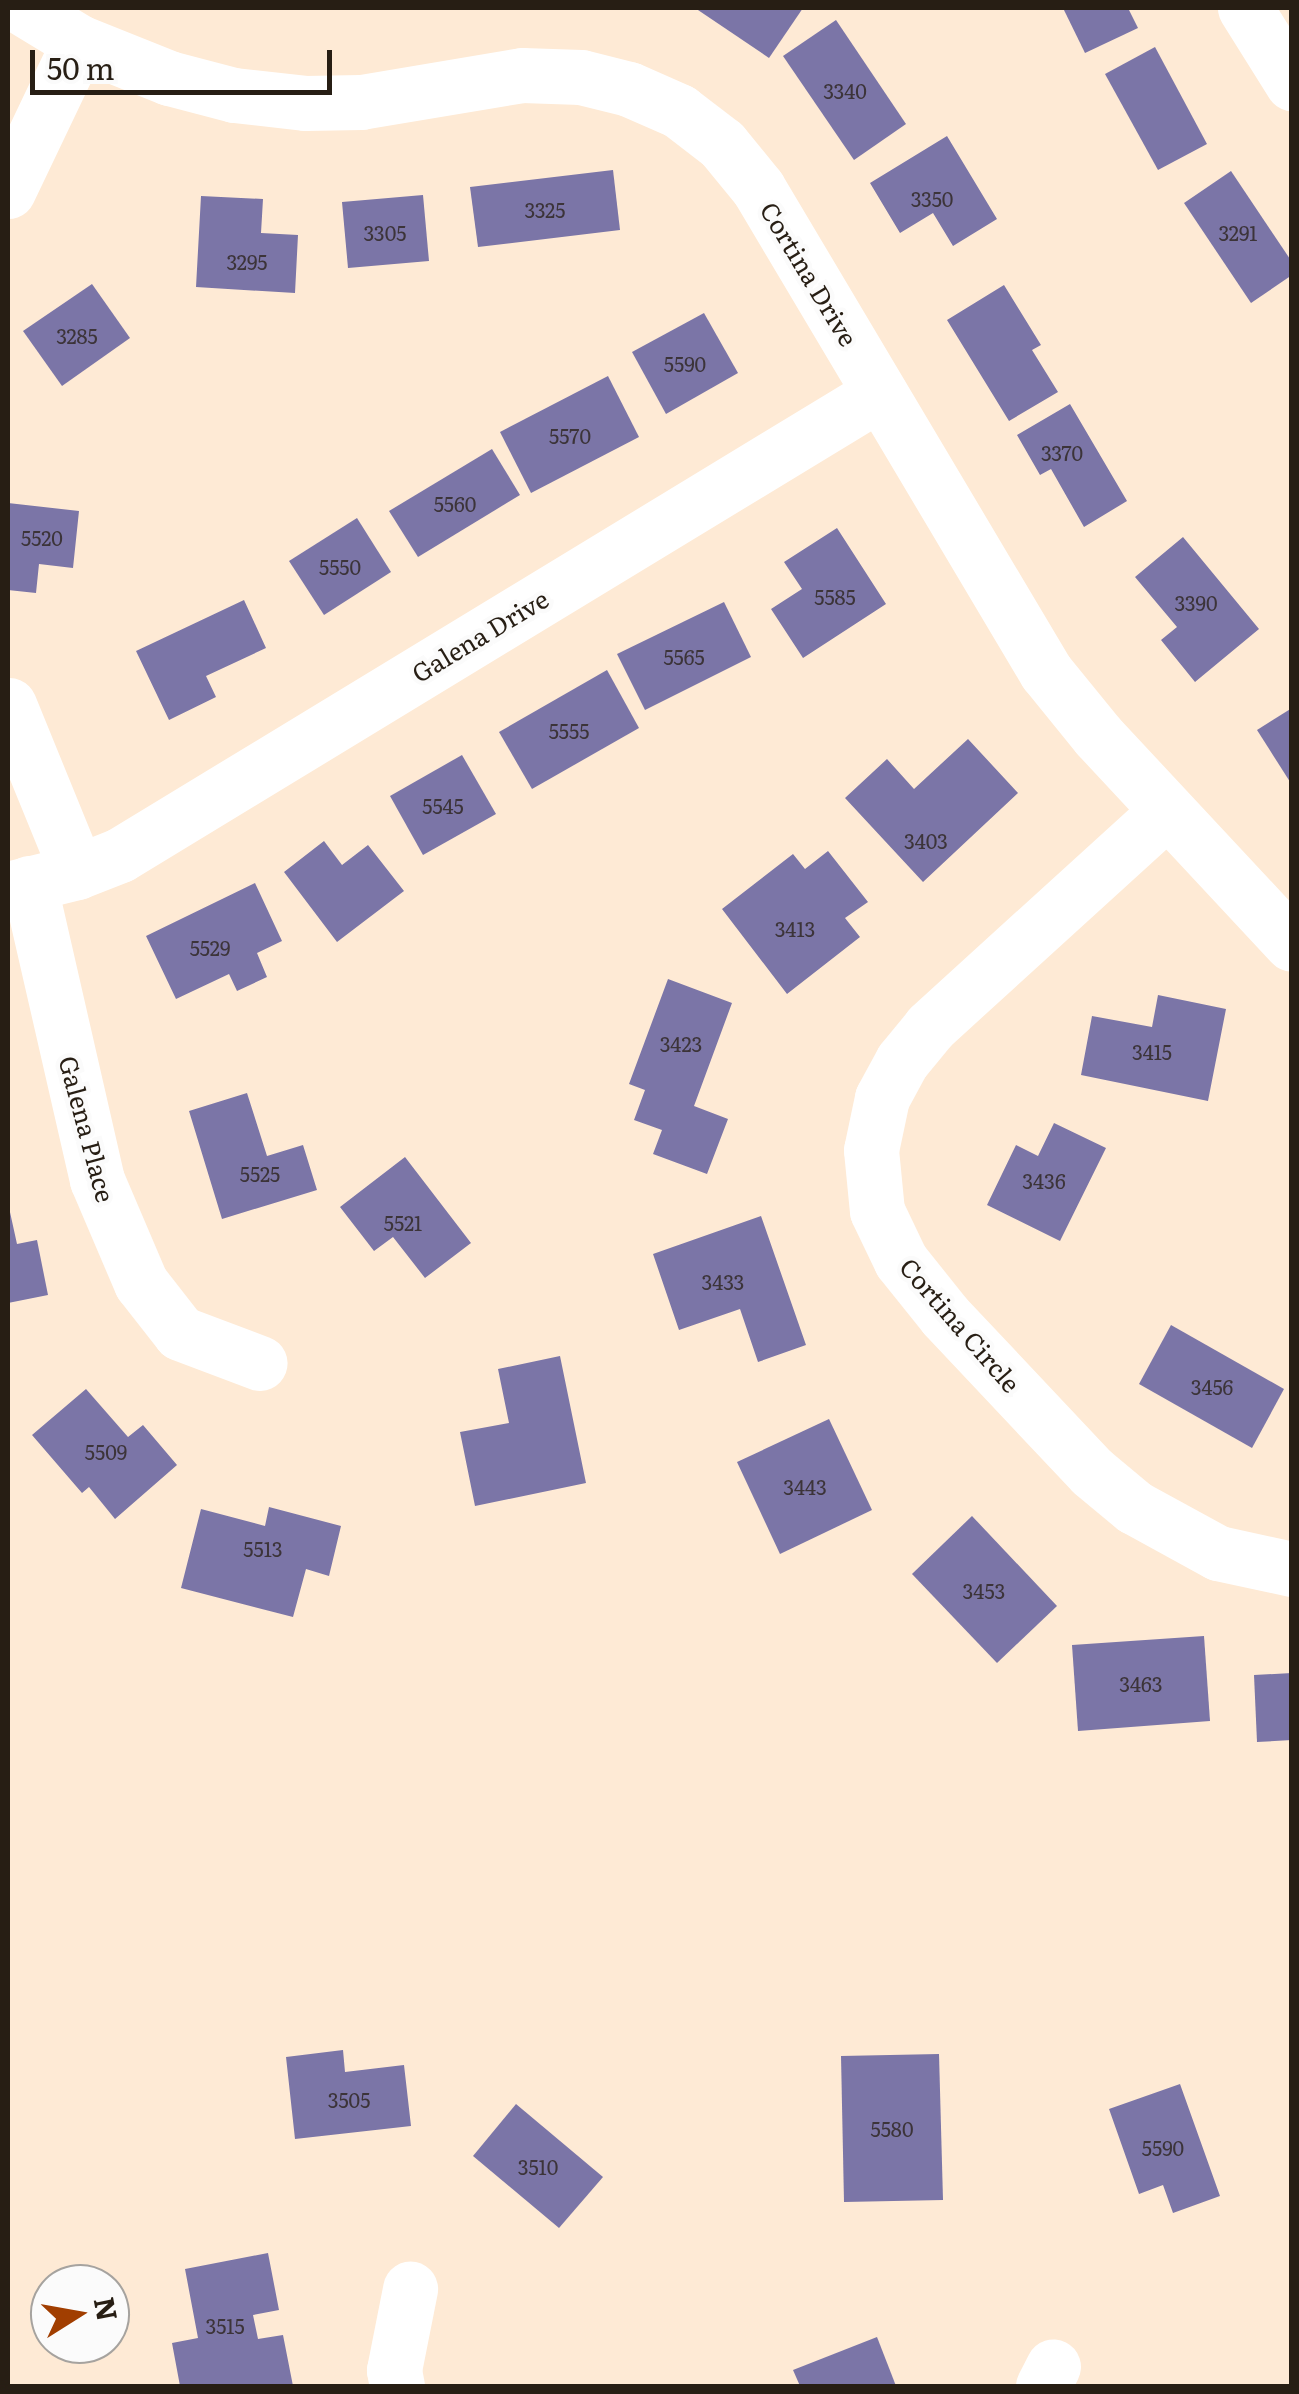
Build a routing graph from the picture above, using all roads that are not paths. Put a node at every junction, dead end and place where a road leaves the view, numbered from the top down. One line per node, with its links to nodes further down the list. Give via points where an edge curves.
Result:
1 (23, 8): 3 (street, Cortina Drive)
2 (1246, 8): 4 (street)
3 (79, 42): 5 (street); 6 (street, Cortina Drive, via 169,78 304,103 360,102 522,75 581,77 629,89 679,111 722,144 758,188)
4 (1292, 83)
5 (8, 191)
6 (880, 393): 8 (street, Cortina Drive, via 1046,672); 9 (street, Galena Drive, via 120,855)
7 (9, 705): 9 (street)
8 (1167, 811): 10 (street, Cortina Drive); 12 (street, Cortina Circle, via 930,1027 902,1061 882,1098 871,1150 877,1210 901,1262 945,1316 1092,1472 1134,1507 1218,1553)
9 (38, 881): 11 (street, Galena Place, via 96,1180 141,1284 180,1333)
10 (1292, 944)
11 (260, 1362)
12 (1292, 1569)
13 (410, 2289): 14 (street, via 394,2370)
14 (397, 2386)

